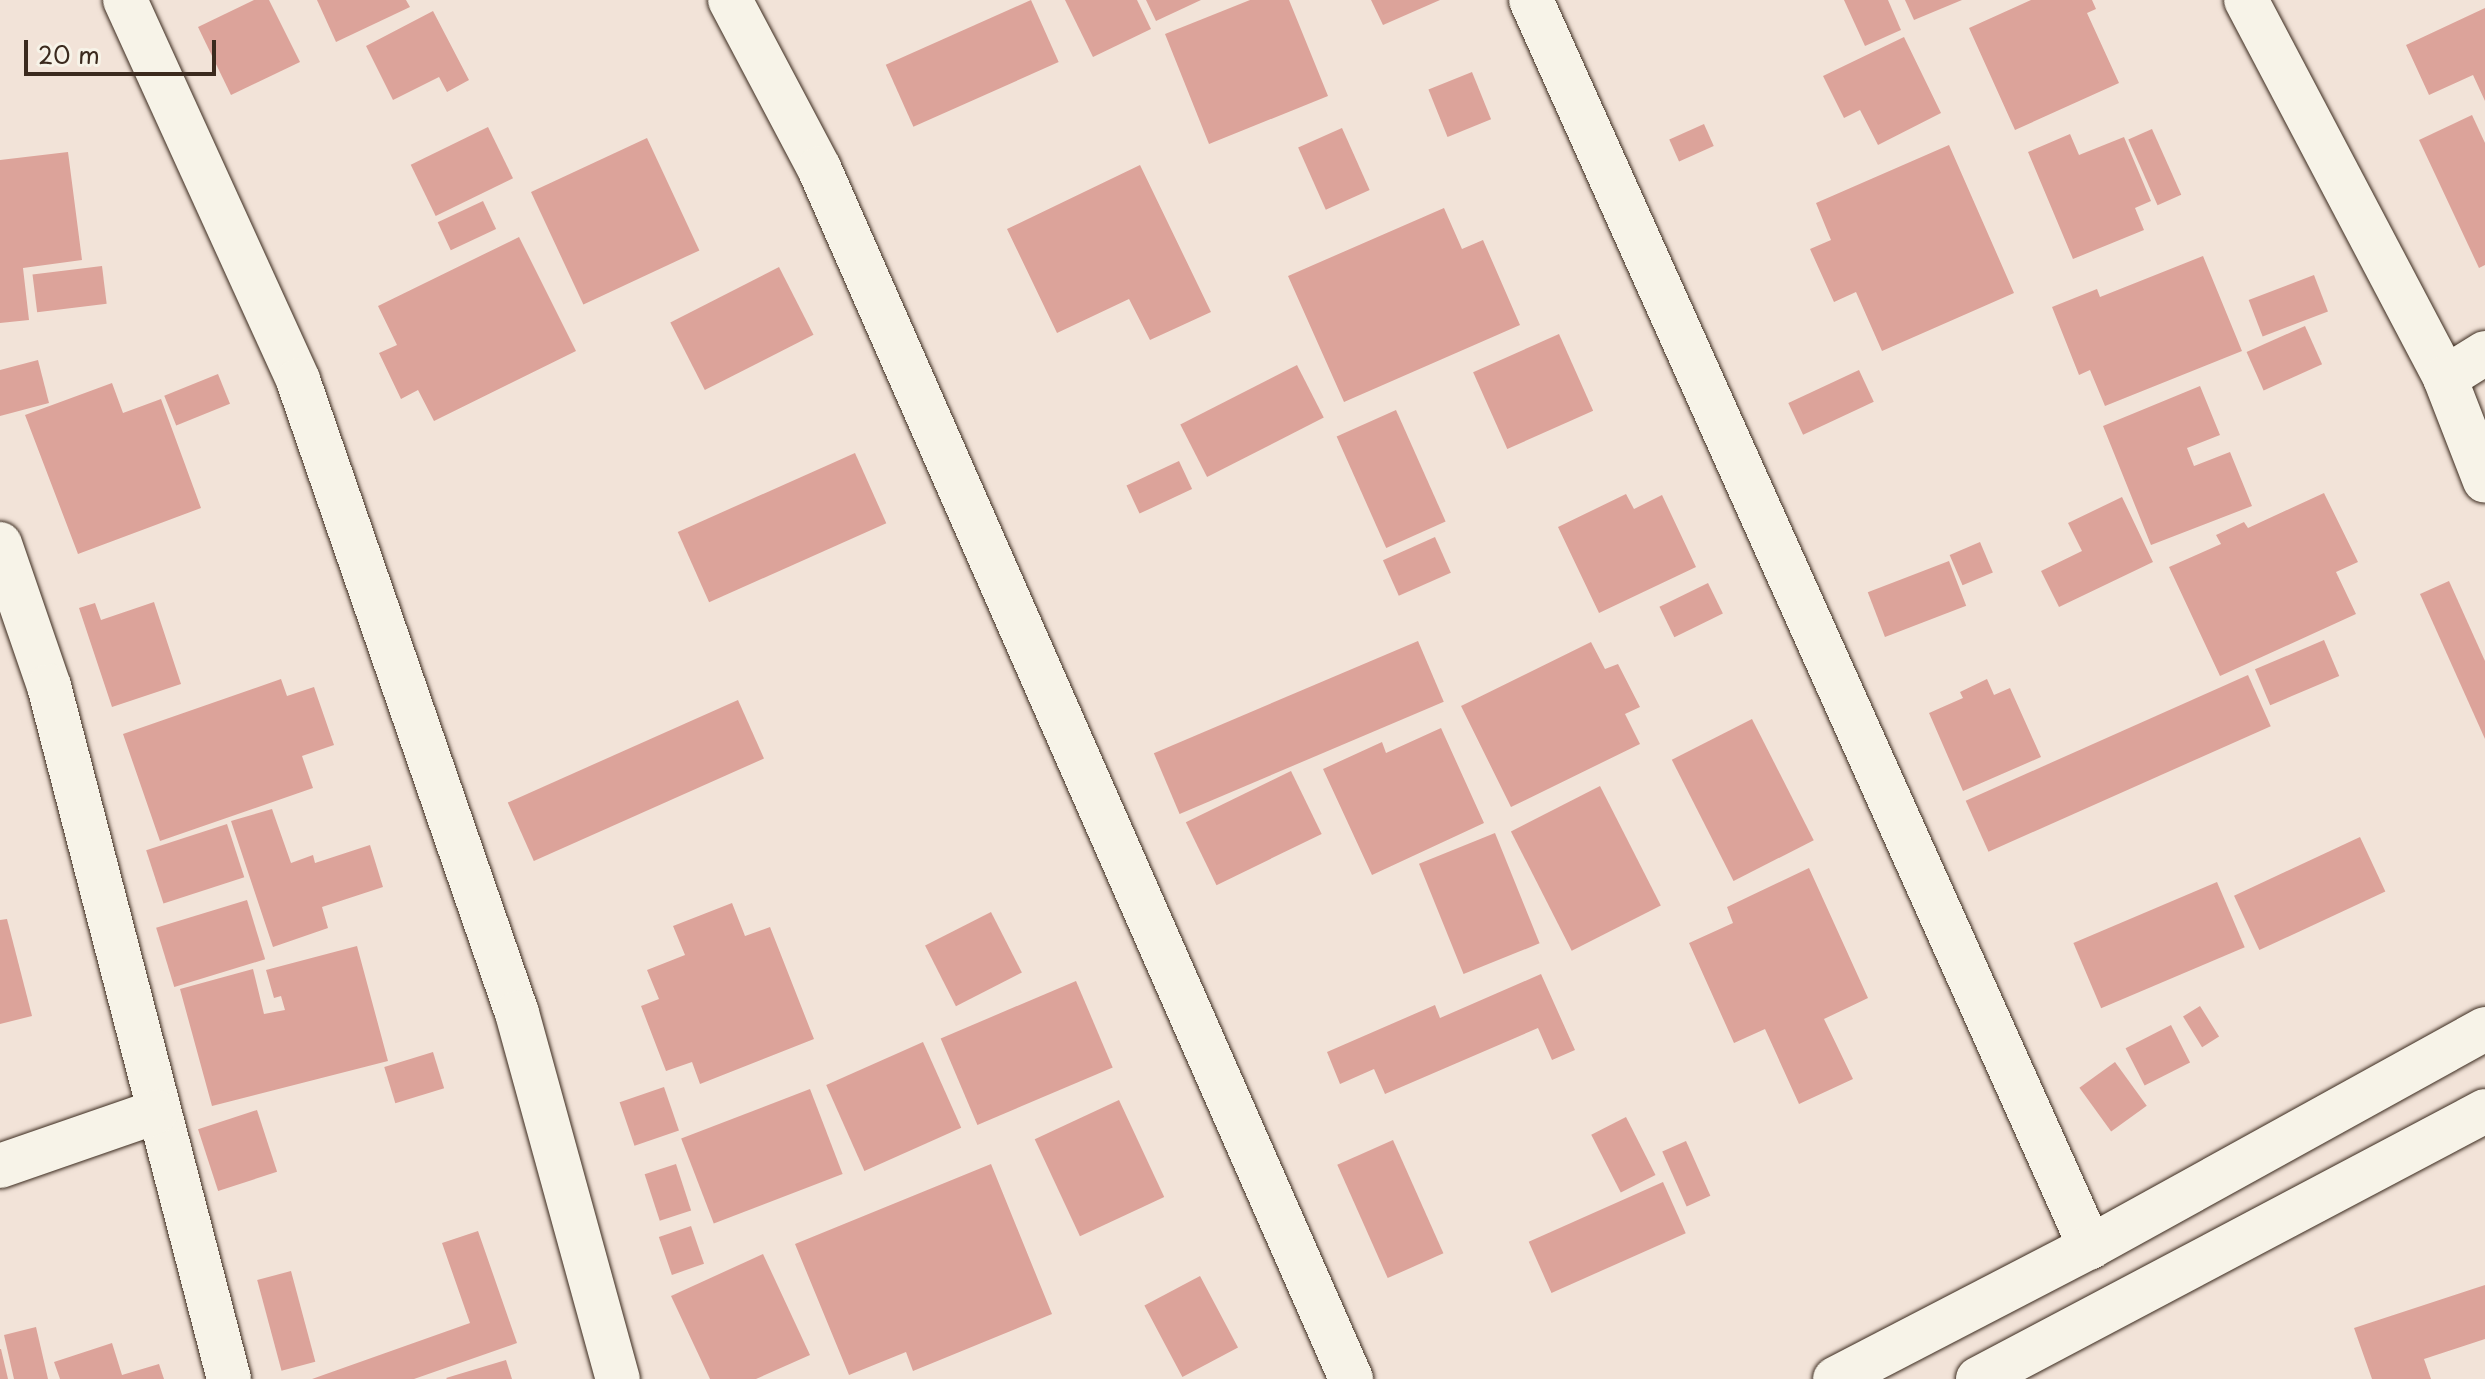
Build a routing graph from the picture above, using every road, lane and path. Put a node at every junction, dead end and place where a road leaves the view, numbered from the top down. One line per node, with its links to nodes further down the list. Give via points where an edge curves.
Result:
1 (125, 0): 15 (street, via 298,380 517,1013)
2 (730, 0): 16 (street, via 819,168)
3 (1531, 0): 13 (street)
4 (2246, 0): 6 (street)
5 (2485, 353): 6 (street)
6 (2445, 378): 7 (street)
7 (2485, 481)
8 (0, 544): 11 (street, via 49,686)
9 (2485, 1029): 13 (street)
10 (2485, 1111): 18 (street)
11 (156, 1112): 12 (street); 14 (street)
12 (0, 1166)
13 (2090, 1247): 17 (street)
14 (229, 1379)
15 (618, 1379)
16 (1351, 1379)
17 (1835, 1379)
18 (1978, 1379)

